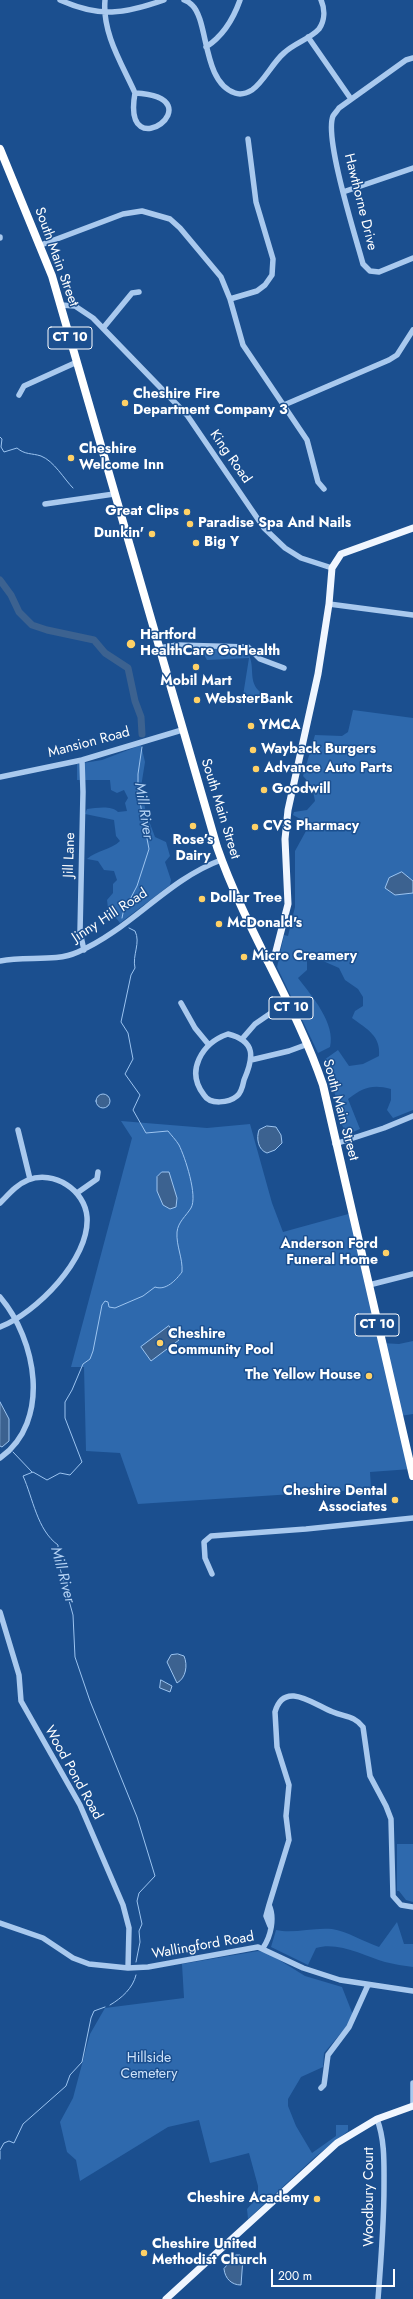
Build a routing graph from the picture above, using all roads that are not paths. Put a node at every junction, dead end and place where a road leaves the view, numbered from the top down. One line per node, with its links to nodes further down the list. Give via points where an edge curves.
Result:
1 (60, 0): 7 (street)
2 (105, 0): 7 (street)
3 (164, 0): 7 (street, via 144,7)
4 (184, 0): 9 (street, via 193,5)
5 (240, 0): 9 (street, via 228,27)
6 (321, 0): 8 (street, via 324,18 318,29)
7 (104, 14): 11 (street, via 107,28)
8 (308, 37): 9 (street, via 283,53 253,90 243,94 234,93 225,86 213,68); 12 (street)
9 (206, 48)
10 (413, 58): 12 (street, via 406,60)
11 (135, 93): 11 (street, via 132,109 134,118 140,126 149,129 164,122 168,108 166,101 158,96)
12 (351, 99): 16 (street, Hawthorne Drive, via 339,108 333,117 332,130)
13 (248, 139): 20 (street, via 256,202 273,259 272,275 266,285 257,291)
14 (0, 149): 17 (highway, South Main Street / CT 10)
15 (413, 168): 16 (street)
16 (342, 192): 18 (street, Hawthorne Drive, via 363,264 370,271 379,272)
17 (41, 245): 20 (street, via 123,214 142,211 157,214 170,219 180,228 221,277); 21 (highway, South Main Street / CT 10)
18 (413, 258)
19 (139, 292): 22 (street, via 132,292)
20 (230, 298): 26 (street, via 243,345)
21 (61, 305): 22 (street, King Road, via 75,306); 24 (highway, South Main Street / CT 10)
22 (104, 327): 31 (street, King Road, via 187,415 264,528 285,548 301,558)
23 (413, 330): 26 (street, via 397,355 389,360)
24 (77, 362): 25 (street, via 24,386); 28 (highway, South Main Street / CT 10)
25 (19, 395)
26 (284, 406): 27 (street, via 307,440 318,482)
27 (324, 489)
28 (114, 494): 29 (street); 34 (highway, South Main Street / CT 10)
29 (45, 504)
30 (413, 528): 31 (main road, via 341,554)
31 (332, 568): 32 (main road)
32 (329, 604): 33 (street); 42 (main road, via 318,674 288,810 285,839 288,904 276,951 269,955)
33 (413, 615)
34 (159, 648): 35 (street, via 178,645 248,647 260,659); 36 (highway, South Main Street / CT 10)
35 (284, 668)
36 (182, 730): 37 (street, Mansion Road); 39 (highway, South Main Street / CT 10)
37 (82, 760): 38 (street, Mansion Road); 40 (street, Jill Lane, via 80,932)
38 (0, 777)
39 (221, 860): 40 (street, Jinny Hill Road, via 186,876 138,914); 42 (highway, South Main Street / CT 10, via 243,914)
40 (84, 950): 41 (street, Jinny Hill Road, via 61,957)
41 (0, 961)
42 (267, 961): 46 (highway, South Main Street / CT 10)
43 (181, 1004): 47 (street)
44 (271, 1013): 45 (street, via 255,1024)
45 (242, 1039): 47 (street, via 228,1034 217,1038); 48 (street, via 252,1053)
46 (308, 1044): 48 (street); 51 (highway, South Main Street / CT 10, via 322,1085)
47 (209, 1045): 48 (street, via 201,1053 195,1069 198,1088 206,1099 217,1102 229,1101 238,1096)
48 (251, 1060)
49 (413, 1116): 51 (street)
50 (18, 1130): 53 (street)
51 (336, 1144): 57 (highway, South Main Street / CT 10)
52 (98, 1172): 54 (street, via 97,1179)
53 (30, 1179): 54 (street, via 54,1179 68,1185); 55 (street, via 17,1185)
54 (77, 1194): 59 (street, via 87,1218 79,1248 53,1290)
55 (0, 1203)
56 (413, 1274): 57 (street)
57 (369, 1285): 62 (highway, South Main Street / CT 10)
58 (0, 1296): 59 (street)
59 (16, 1321): 60 (street); 61 (street, via 31,1366 32,1404 25,1431 17,1443)
60 (0, 1327)
61 (0, 1458)
62 (413, 1476)
63 (413, 1518): 64 (street, via 210,1536 204,1542 205,1558)
64 (212, 1574)
65 (0, 1612): 66 (street, Wood Pond Road)
66 (1, 1619): 70 (street, Wood Pond Road, via 19,1674 21,1701 80,1805 123,1905 129,1928)
67 (413, 1907): 69 (street, via 401,1905 393,1896 391,1820 370,1776 363,1727 352,1717 332,1712 296,1696 285,1699 275,1712 277,1747 289,1785 286,1808 289,1840 269,1905 272,1923 270,1935)
68 (0, 1923): 70 (street, Wallingford Road, via 43,1938 81,1962)
69 (263, 1948): 70 (street, Wallingford Road, via 249,1947 160,1966); 71 (street, Wallingford Road, via 316,1973)
70 (128, 1968)
71 (368, 1986): 72 (street, Wallingford Road); 74 (street, via 349,2028 328,2055 324,2085)
72 (413, 1992)
73 (413, 2083): 75 (street)
74 (321, 2088)
75 (413, 2105): 76 (main road)
76 (377, 2119): 77 (main road, via 331,2148); 78 (street, Woodbury Court, via 383,2142 384,2176 384,2235)
77 (166, 2299)
78 (378, 2299)

